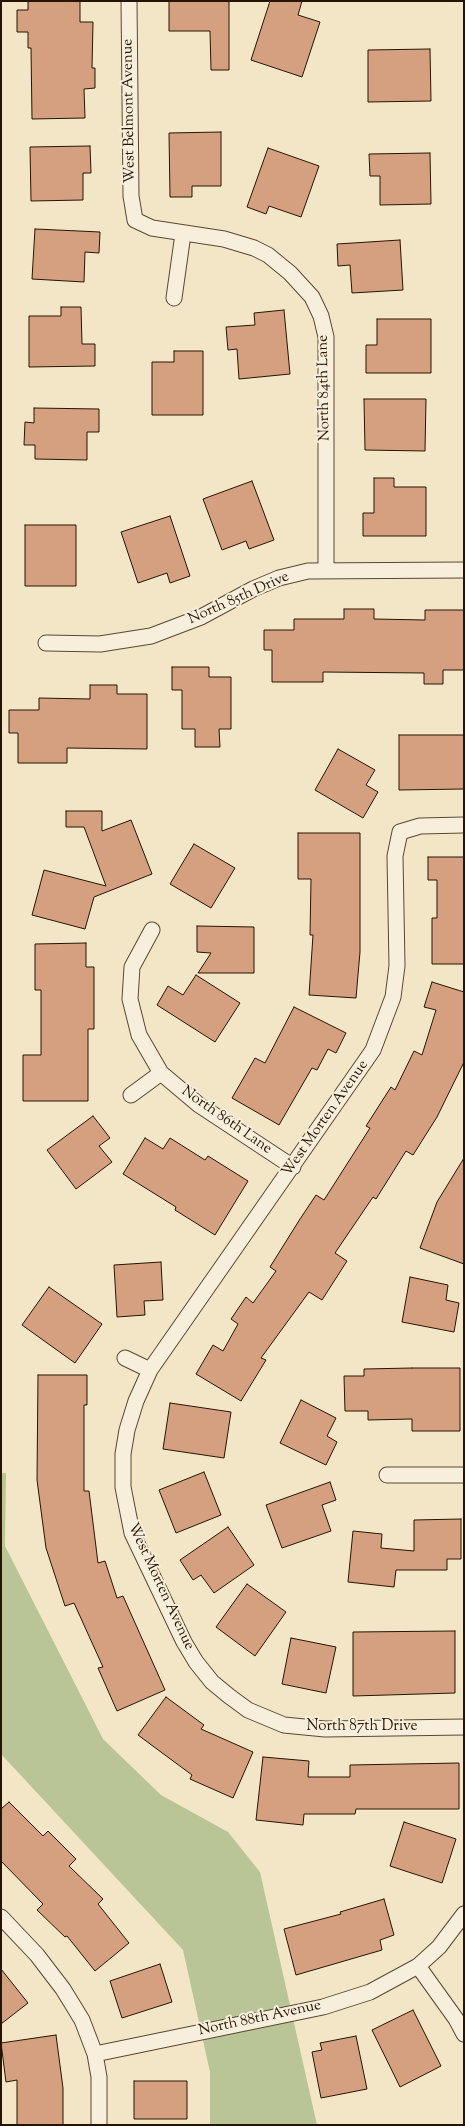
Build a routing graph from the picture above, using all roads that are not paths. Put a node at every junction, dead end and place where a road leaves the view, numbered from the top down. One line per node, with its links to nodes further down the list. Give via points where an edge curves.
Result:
1 (129, 1): 2 (street, West Belmont Avenue, via 131,196)
2 (135, 220): 3 (street, North 84th Lane, via 152,228)
3 (184, 234): 4 (street); 5 (street, North 84th Lane, via 224,240 268,255 312,297 321,316 326,337)
4 (174, 298)
5 (326, 570): 6 (street, North 85th Drive); 7 (street, North 85th Drive, via 279,578 201,617 151,636 100,644)
6 (464, 570)
7 (46, 643)
8 (464, 826): 12 (street, West Morten Avenue, via 420,826 400,832 396,856 397,966 393,997 373,1050)
9 (152, 930): 10 (street, North 86th Lane, via 132,968 130,999 139,1035)
10 (161, 1073): 11 (street); 12 (street, North 86th Lane, via 199,1105)
11 (131, 1095)
12 (293, 1167): 14 (street, West Morten Avenue)
13 (125, 1358): 14 (street)
14 (150, 1370): 17 (street, West Morten Avenue, via 136,1401 124,1446 123,1487 127,1514 132,1532 184,1642)
15 (464, 1475): 16 (street)
16 (387, 1476)
17 (212, 1682): 18 (street, North 87th Drive, via 248,1710 284,1725 325,1729)
18 (464, 1727)
19 (464, 1914): 21 (street, North 88th Avenue)
20 (1, 1917): 23 (street, via 63,1989 82,2020)
21 (418, 1966): 22 (street); 23 (street, North 88th Avenue, via 389,1983 346,2000)
22 (464, 2034)
23 (95, 2054): 24 (street, via 99,2077)
24 (99, 2125)

